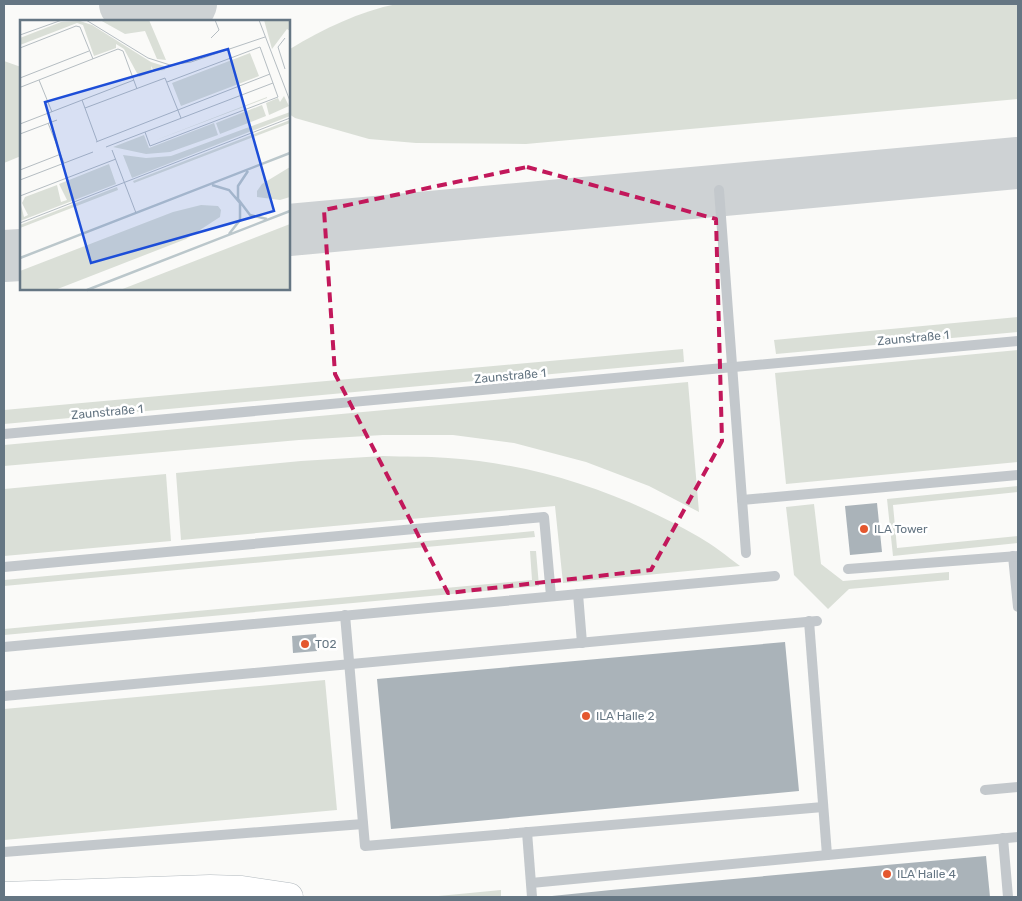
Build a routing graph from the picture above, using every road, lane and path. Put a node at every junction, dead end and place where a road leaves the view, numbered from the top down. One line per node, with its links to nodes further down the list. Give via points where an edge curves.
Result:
1 (719, 190): 3 (lane)
2 (1018, 341): 3 (lane, Zaunstraße 1)
3 (732, 368): 4 (lane, Zaunstraße 1); 6 (lane)
4 (4, 434)
5 (1018, 475): 6 (lane)
6 (742, 500): 7 (lane)
7 (746, 553)
8 (1016, 556): 10 (lane); 14 (lane)
9 (4, 566): 13 (lane, via 544,517)
10 (848, 569)
11 (775, 576): 12 (lane)
12 (578, 594): 13 (lane); 16 (lane)
13 (551, 596): 15 (lane)
14 (1018, 607)
15 (345, 615): 17 (lane); 18 (lane)
16 (582, 642): 18 (lane); 22 (lane, via 813,621)
17 (4, 646)
18 (350, 664): 19 (lane); 23 (lane)
19 (4, 696)
20 (1018, 787): 21 (lane)
21 (984, 790)
22 (823, 808): 24 (lane); 28 (lane)
23 (363, 824): 24 (lane, via 365,846); 27 (lane)
24 (527, 832): 29 (lane)
25 (1018, 837): 26 (lane)
26 (1002, 838): 28 (lane); 33 (lane)
27 (4, 852)
28 (827, 855): 29 (lane)
29 (531, 883): 32 (lane)
30 (4, 896): 31 (street, via 210,889)
31 (289, 897)
32 (532, 897)
33 (1008, 897)

